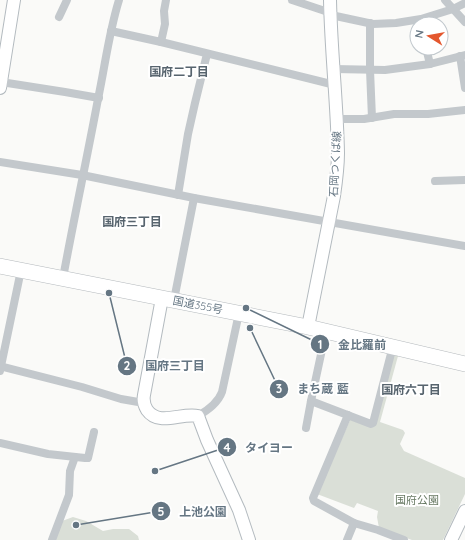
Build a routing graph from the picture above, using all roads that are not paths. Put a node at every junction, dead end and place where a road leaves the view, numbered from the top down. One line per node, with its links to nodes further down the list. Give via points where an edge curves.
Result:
1 (14, 0): 21 (main road)
2 (67, 0): 10 (street)
3 (119, 0): 16 (street)
4 (166, 0): 17 (street)
5 (292, 0): 11 (street, via 325,11)
6 (330, 0): 11 (main road, 石岡つくば線)
7 (445, 0): 9 (street)
8 (465, 4): 9 (street)
9 (452, 9): 12 (street); 14 (street)
10 (59, 16)
11 (331, 16): 15 (street); 23 (main road, 石岡つくば線)
12 (435, 16)
13 (409, 22): 15 (street)
14 (465, 22)
15 (370, 23): 24 (street)
16 (111, 31): 17 (street); 28 (street)
17 (162, 42): 18 (street)
18 (207, 54): 26 (street); 36 (street, via 188,134)
19 (463, 55): 22 (street); 27 (street)
20 (428, 56): 22 (street)
21 (2, 58): 25 (main road)
22 (430, 64): 24 (street)
23 (334, 69): 24 (street); 26 (main road, 石岡つくば線)
24 (370, 70): 30 (street)
25 (0, 85): 28 (street)
26 (335, 85): 31 (main road, 石岡つくば線)
27 (465, 88)
28 (99, 98): 33 (street)
29 (465, 110): 30 (street, via 394,114)
30 (372, 118): 31 (street)
31 (336, 119): 38 (main road, 石岡つくば線, via 338,155)
32 (0, 162): 33 (street)
33 (82, 175): 36 (street); 42 (street)
34 (465, 180): 35 (street)
35 (435, 181)
36 (178, 195): 37 (street)
37 (194, 198): 38 (street); 43 (street)
38 (329, 222): 39 (street); 45 (main road, 石岡つくば線)
39 (465, 246)
40 (0, 266): 41 (highway, 国道355号)
41 (21, 270): 42 (highway, 国道355号); 49 (street)
42 (63, 278): 43 (highway, 国道355号)
43 (168, 299): 44 (highway, 国道355号); 51 (main road, via 143,398)
44 (239, 313): 45 (highway, 国道355号); 53 (street, via 220,398)
45 (308, 327): 46 (highway, 国道355号)
46 (326, 331): 47 (highway, 国道355号); 50 (street)
47 (393, 346): 48 (highway, 国道355号); 52 (street, via 373,423)
48 (465, 364)
49 (0, 368): 51 (street)
50 (311, 401): 52 (street); 54 (street)
51 (144, 403): 53 (main road, via 148,412 157,418)
52 (348, 415): 59 (street, via 313,499)
53 (198, 416): 61 (main road)
54 (306, 428)
55 (94, 432): 57 (street, via 88,458)
56 (0, 443): 57 (street, via 48,454)
57 (75, 457): 60 (street, via 70,471 69,495)
58 (465, 511): 64 (main road)
59 (354, 523): 62 (street); 63 (street)
60 (52, 540)
61 (250, 540)
62 (347, 540)
63 (404, 540)
64 (451, 540)

